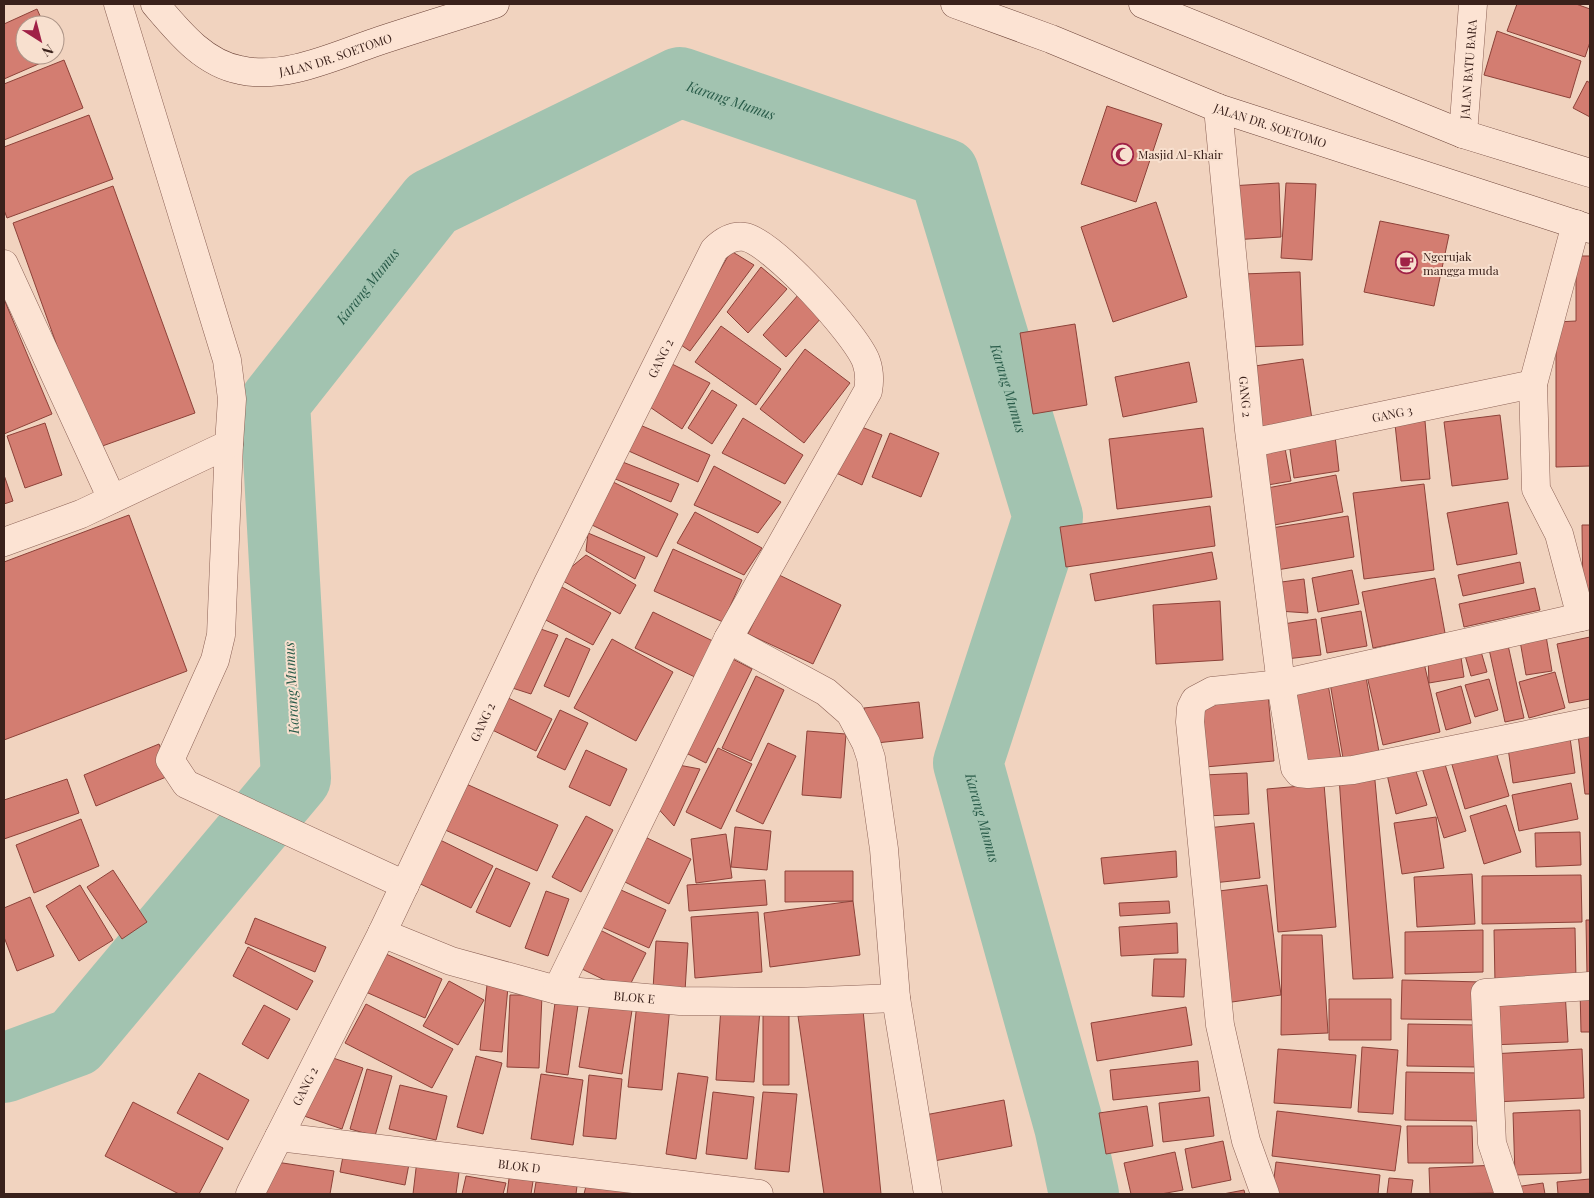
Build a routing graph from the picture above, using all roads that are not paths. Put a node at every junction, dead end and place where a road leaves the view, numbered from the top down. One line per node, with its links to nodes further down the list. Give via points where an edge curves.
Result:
1 (118, 4): 14 (street, via 227,360 232,399)
2 (155, 4): 3 (street, JALAN DR. SOETOMO, via 181,35 214,60 240,70 261,72 285,70)
3 (495, 4)
4 (955, 4): 7 (street, JALAN DR. SOETOMO, via 1051,39)
5 (1143, 4): 8 (street)
6 (1473, 4): 8 (street, JALAN BATU BARA)
7 (1218, 108): 10 (street, JALAN DR. SOETOMO); 13 (street, GANG 2)
8 (1463, 134): 9 (street)
9 (1590, 173)
10 (1583, 226): 12 (street)
11 (4, 264): 15 (street)
12 (1533, 384): 13 (street, GANG 3); 17 (street, via 1536,489 1559,534)
13 (1251, 443): 19 (street, GANG 2)
14 (229, 444): 15 (street); 21 (street, via 221,635 215,660 170,760 186,784)
15 (112, 500): 16 (street)
16 (4, 542)
17 (1586, 616): 19 (street)
18 (728, 639): 21 (street, GANG 2, via 868,391 870,372 859,348 832,313 758,242 742,237 720,244 714,250 548,583); 24 (street); 25 (street, via 826,692 850,713 859,727 871,758 884,849)
19 (1282, 684): 20 (street, GANG 2, via 1294,766 1302,774 1353,770); 30 (street, via 1201,695 1191,708 1190,722 1220,1024 1246,1141)
20 (1590, 722)
21 (405, 885): 22 (street, GANG 2)
22 (382, 933): 24 (street, BLOK E, via 451,961); 26 (street, GANG 2)
23 (1590, 986): 31 (street, via 1485,993 1492,1143)
24 (557, 990): 25 (street, BLOK E, via 690,1001 795,1002)
25 (896, 998): 29 (street)
26 (279, 1137): 27 (street, GANG 2); 28 (street, BLOK D)
27 (250, 1194)
28 (759, 1194)
29 (928, 1194)
30 (1265, 1194)
31 (1509, 1194)

